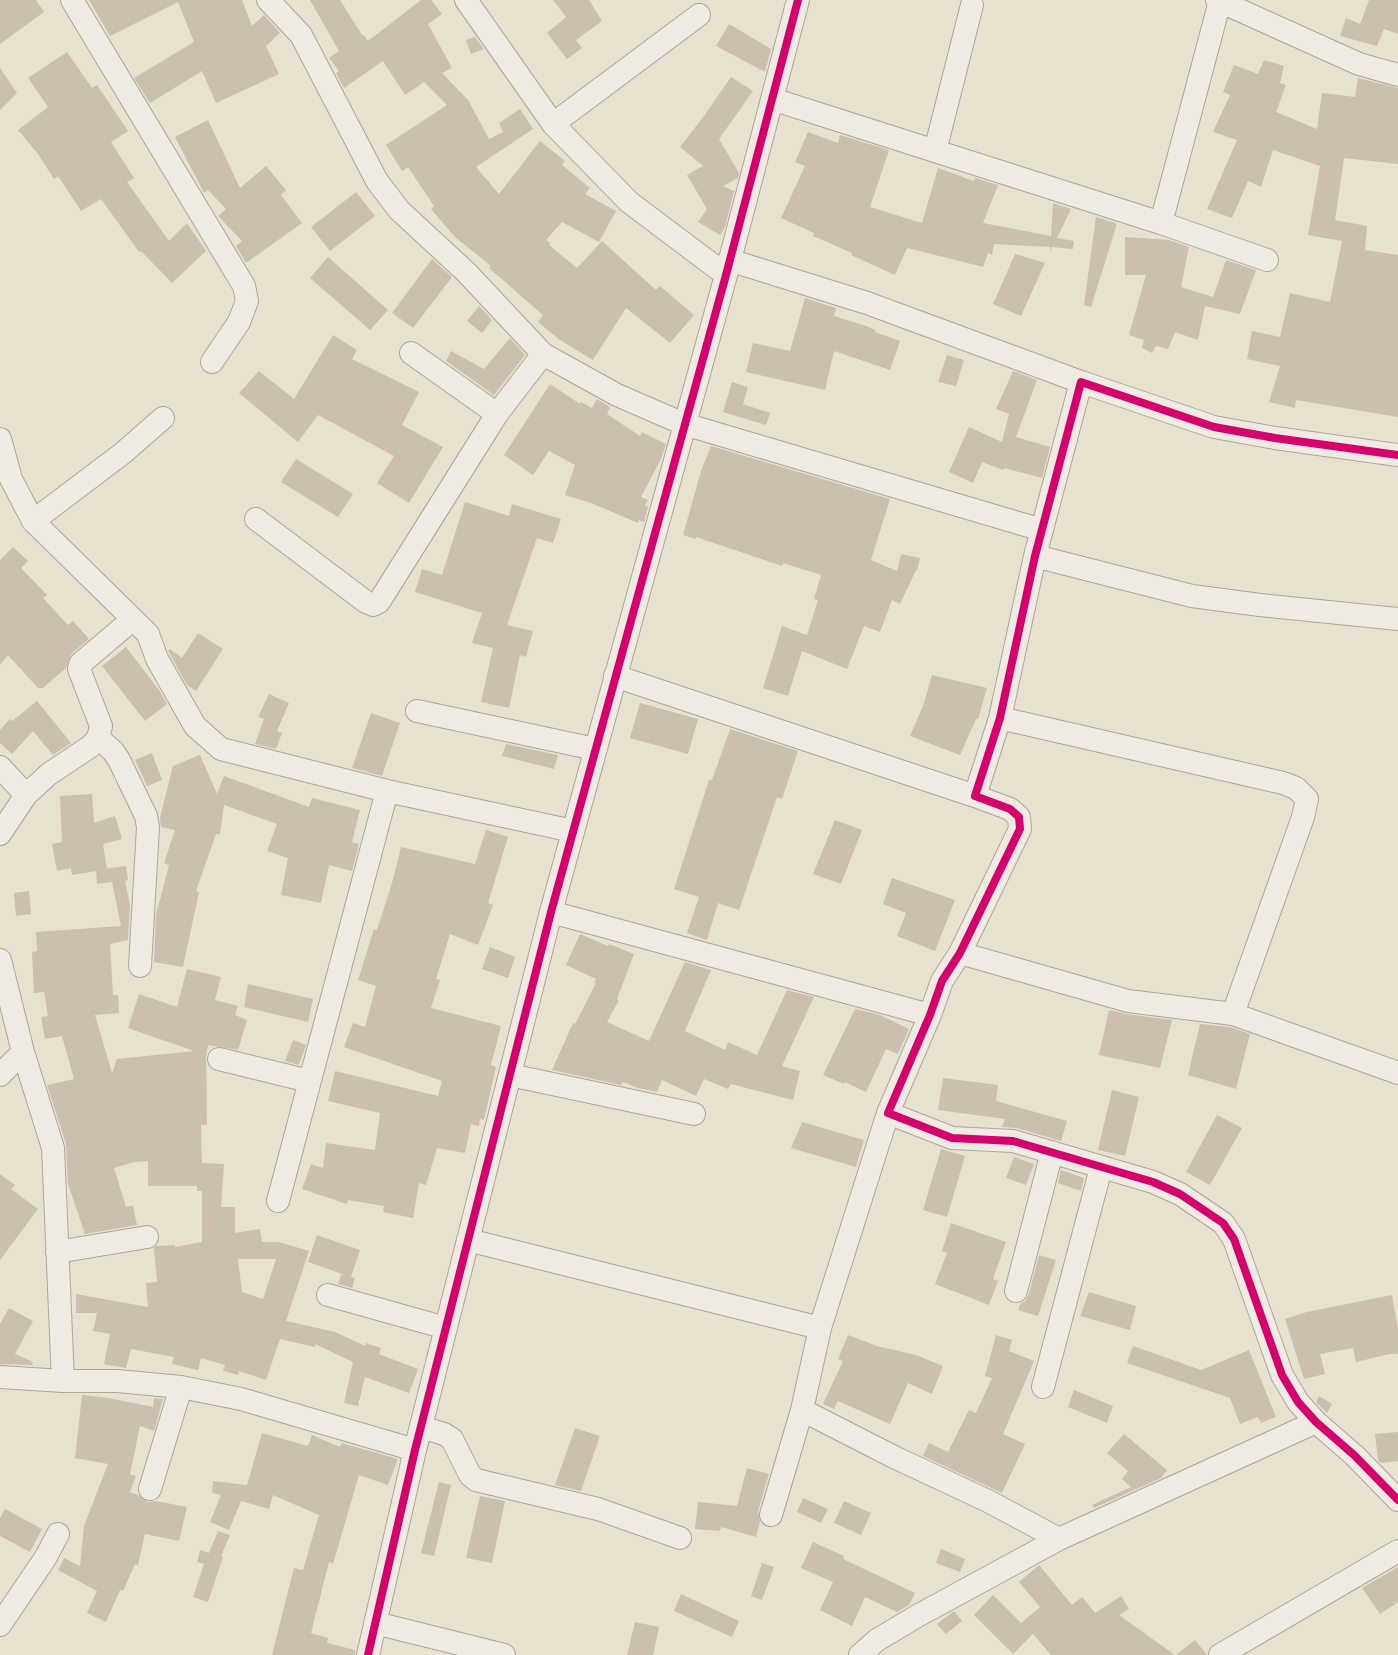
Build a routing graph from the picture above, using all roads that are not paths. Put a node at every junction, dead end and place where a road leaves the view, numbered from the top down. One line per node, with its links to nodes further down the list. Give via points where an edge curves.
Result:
1 (72, 0): 17 (street, via 244,286 247,301 239,322)
2 (268, 0): 16 (street, via 301,35 377,181 399,210 466,272)
3 (466, 0): 10 (street)
4 (798, 0): 9 (street)
5 (1219, 1): 8 (street, via 1359,64); 12 (street)
6 (972, 5): 11 (street)
7 (699, 15): 10 (street)
8 (1398, 75)
9 (772, 99): 11 (street); 14 (street)
10 (553, 124): 14 (street, via 629,202)
11 (935, 151): 12 (street)
12 (1161, 223): 13 (street)
13 (1267, 260)
14 (728, 267): 18 (street, via 867,303); 21 (street)
15 (411, 353): 19 (street)
16 (543, 354): 19 (street); 21 (street, via 617,395)
17 (212, 362)
18 (1081, 382): 23 (street, via 1214,427); 26 (street)
19 (497, 414): 24 (street, via 379,602 373,605)
20 (163, 418): 25 (street)
21 (684, 424): 26 (street); 30 (street)
22 (0, 440): 25 (street, via 11,479)
23 (1398, 455)
24 (256, 519)
25 (33, 521): 29 (street)
26 (1042, 530): 27 (street)
27 (1035, 556): 28 (street, via 1192,596); 32 (street)
28 (1398, 619)
29 (132, 620): 33 (street, via 80,664 101,726); 36 (street, via 148,634 157,659 195,726 221,749)
30 (615, 676): 34 (street); 38 (street)
31 (417, 711): 34 (street)
32 (1000, 718): 38 (street); 45 (street, via 1283,783 1296,788 1306,799)
33 (98, 738): 37 (street); 44 (street, via 119,760 146,816)
34 (595, 749): 39 (street)
35 (0, 767): 37 (street)
36 (387, 791): 39 (street); 52 (street)
37 (26, 795): 40 (street)
38 (975, 796): 42 (street, via 1010,809 1019,817 1020,829)
39 (573, 831): 41 (street)
40 (0, 834)
41 (551, 912): 46 (street); 51 (street)
42 (960, 953): 45 (street, via 1128,1001); 46 (street, via 942,981)
43 (0, 960): 47 (street)
44 (140, 966)
45 (1233, 1014): 49 (street)
46 (930, 1015): 53 (street)
47 (23, 1052): 50 (street); 60 (street, via 53,1148)
48 (219, 1059): 52 (street)
49 (1398, 1073)
50 (0, 1075)
51 (510, 1075): 54 (street); 59 (street)
52 (309, 1081): 57 (street)
53 (888, 1113): 55 (street, via 952,1138 1013,1141); 64 (street)
54 (693, 1114)
55 (1052, 1152): 56 (street); 61 (street)
56 (1101, 1168): 68 (street); 70 (street, via 1180,1194 1223,1223 1234,1239 1282,1375)
57 (278, 1201)
58 (147, 1236): 60 (street)
59 (468, 1240): 63 (street); 64 (street)
60 (57, 1252): 66 (street)
61 (1016, 1291)
62 (328, 1295): 63 (street)
63 (446, 1328): 71 (street)
64 (820, 1328): 69 (street)
65 (0, 1377): 66 (street)
66 (63, 1381): 67 (street)
67 (181, 1387): 72 (street, via 242,1398); 73 (street)
68 (1043, 1387)
69 (802, 1410): 75 (street); 78 (street)
70 (1316, 1422): 74 (street); 78 (street)
71 (421, 1427): 72 (street); 77 (street, via 452,1439 476,1480 598,1509)
72 (415, 1450): 80 (street)
73 (150, 1490)
74 (1398, 1500)
75 (771, 1515)
76 (58, 1534): 81 (street)
77 (680, 1538)
78 (1059, 1539): 84 (street, via 919,1615)
79 (1398, 1551): 85 (street)
80 (375, 1623): 82 (street); 83 (street)
81 (0, 1625)
82 (368, 1655)
83 (504, 1655)
84 (860, 1655)
85 (1220, 1655)

